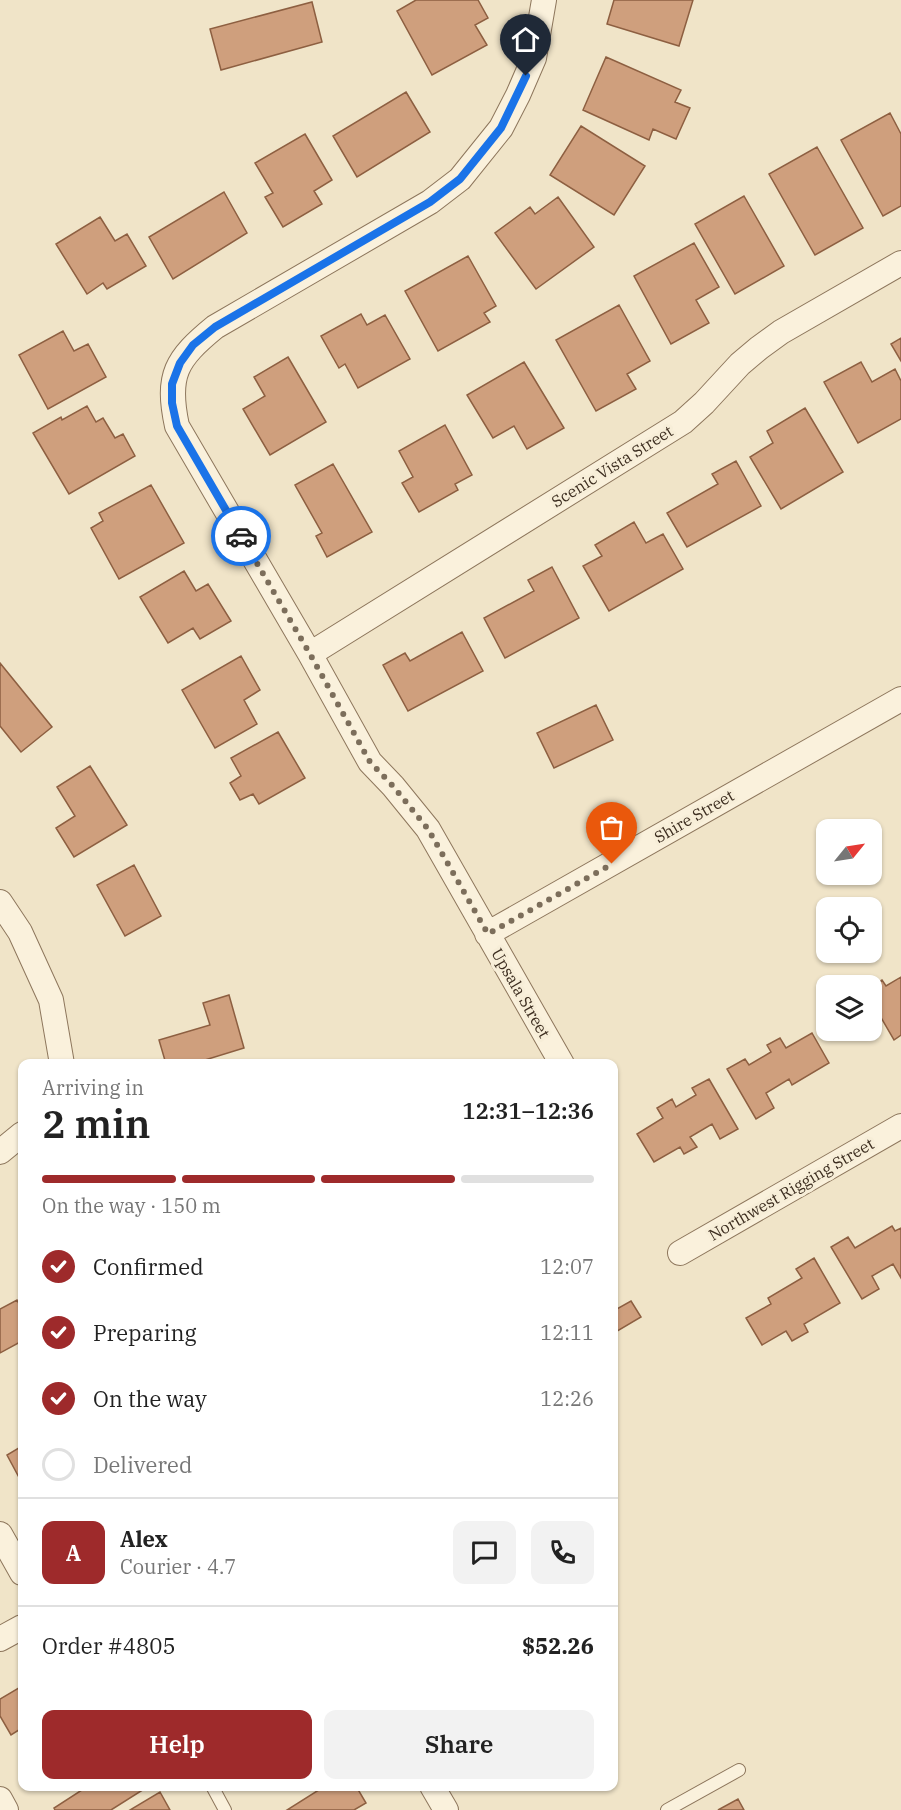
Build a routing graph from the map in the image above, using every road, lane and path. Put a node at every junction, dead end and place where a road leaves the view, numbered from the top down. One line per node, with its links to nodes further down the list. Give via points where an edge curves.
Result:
1 (544, 0): 3 (street, Upsala Street, via 534,58 518,95 501,128 460,179 430,202 215,327 193,345 172,384 177,426)
2 (901, 263): 3 (street, Scenic Vista Street, via 759,348 683,422)
3 (310, 654): 6 (street, Upsala Street, via 370,762 428,829)
4 (901, 699): 6 (street, Shire Street)
5 (0, 902): 7 (street, via 20,932 51,1000)
6 (488, 934): 8 (street, Upsala Street)
7 (61, 1059)
8 (559, 1059)
9 (901, 1125): 12 (street, Northwest Rigging Street)
10 (18, 1137): 11 (street)
11 (0, 1152)
12 (680, 1253)
13 (0, 1534): 14 (street)
14 (18, 1566)
15 (18, 1629): 16 (street)
16 (0, 1639)
17 (739, 1770): 24 (lane)
18 (215, 1791): 22 (lane)
19 (435, 1791): 23 (street)
20 (0, 1799): 21 (street)
21 (6, 1810)
22 (225, 1810)
23 (446, 1810)
24 (667, 1810)

